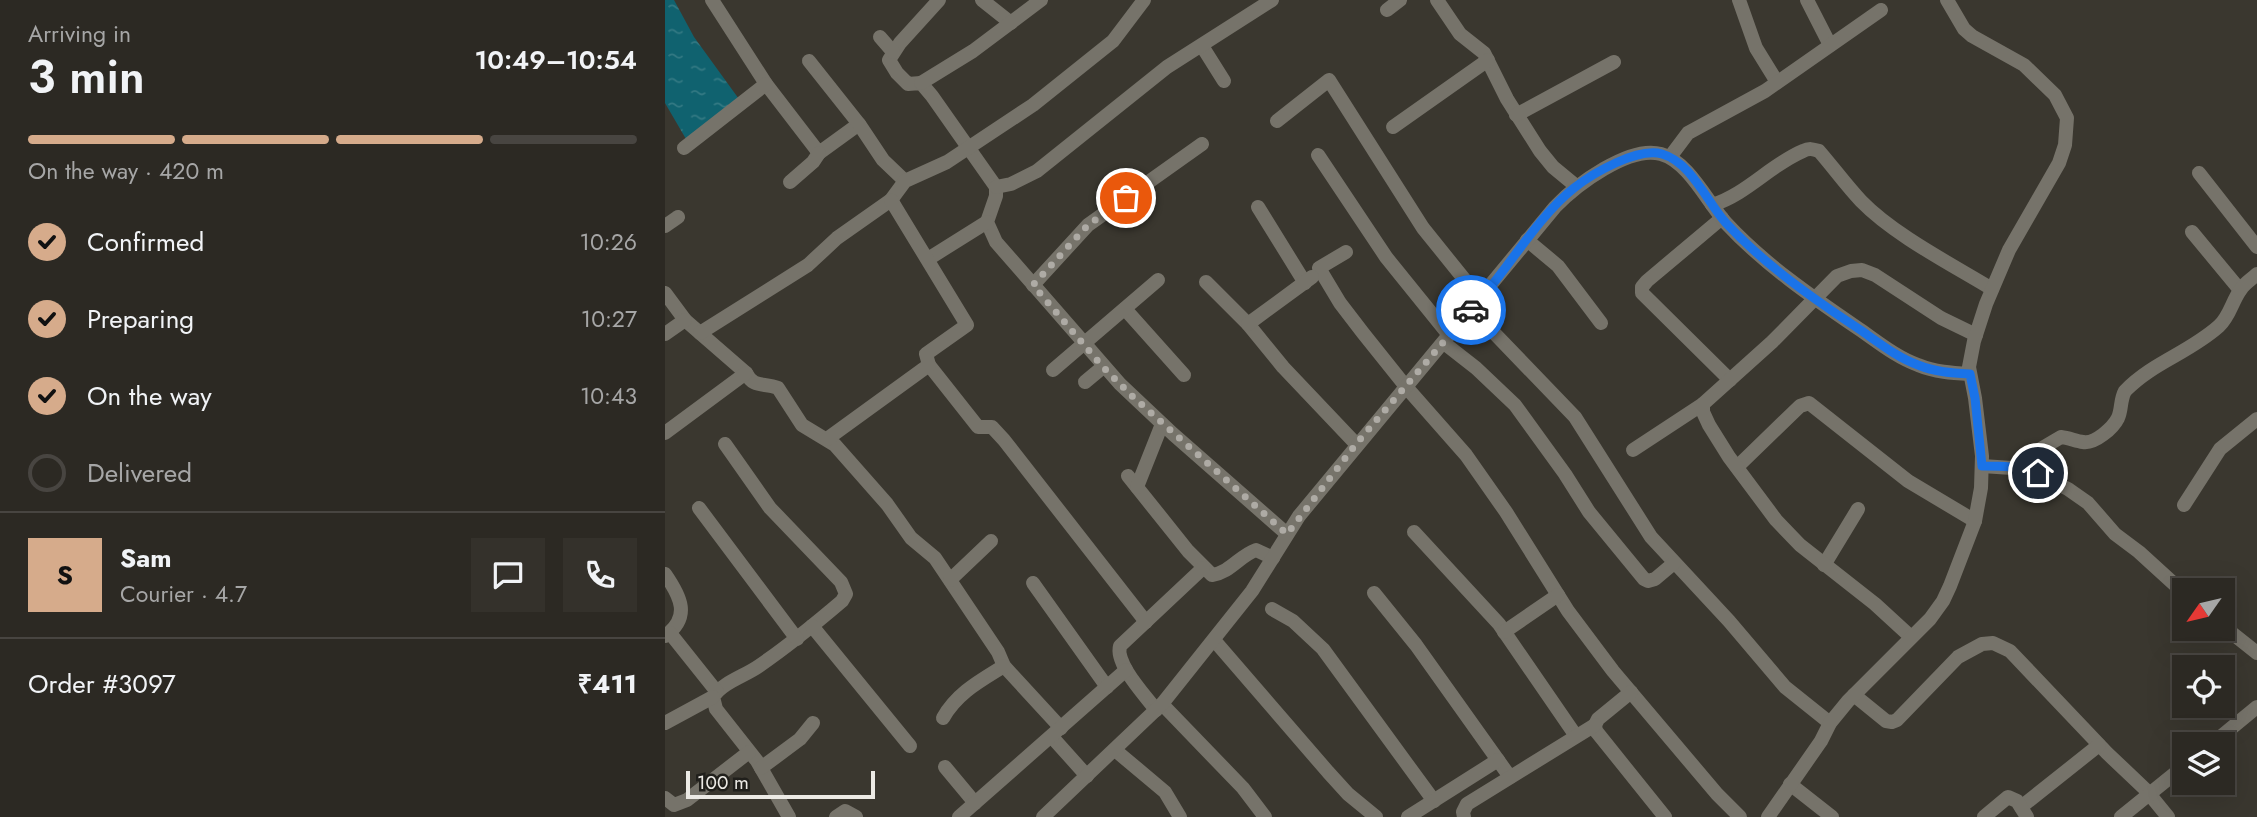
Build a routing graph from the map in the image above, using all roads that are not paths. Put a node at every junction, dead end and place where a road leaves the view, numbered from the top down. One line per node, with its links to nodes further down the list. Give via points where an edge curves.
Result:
1 (712, 0): 26 (street)
2 (939, 0): 19 (street)
3 (982, 0): 15 (street)
4 (1041, 0): 15 (street)
5 (1143, 0): 32 (street, via 1103,50)
6 (1272, 0): 12 (street)
7 (1400, 0): 13 (street)
8 (1437, 0): 20 (street, via 1460,34)
9 (1739, 0): 24 (street, via 1756,48)
10 (1807, 0): 17 (street)
11 (1947, 0): 60 (street, via 1958,22 1972,36 2034,73 2055,95 2067,118 2066,145 2059,163 2016,236)
12 (1252, 5): 18 (street)
13 (1387, 10)
14 (1881, 10): 17 (street)
15 (1011, 23): 25 (street)
16 (880, 37): 19 (street)
17 (1830, 45): 24 (street)
18 (1202, 46): 23 (street); 41 (street, via 1143,85 1037,171)
19 (893, 52): 25 (street, via 889,60 897,73 908,84)
20 (1488, 60): 27 (street); 30 (street)
21 (809, 61): 29 (street)
22 (1614, 62): 27 (street)
23 (1224, 81)
24 (1777, 82): 36 (street, via 1688,133)
25 (921, 83): 32 (street)
26 (766, 84): 33 (street); 34 (street)
27 (1517, 115): 40 (street, via 1547,159)
28 (1277, 121): 64 (street, via 1329,80)
29 (859, 124): 34 (street); 38 (street, via 883,160)
30 (1393, 127)
31 (1202, 144): 59 (street, via 1088,225)
32 (969, 148): 38 (street); 41 (street)
33 (684, 149)
34 (819, 153): 39 (street)
35 (1318, 155): 72 (street)
36 (1670, 158): 40 (street, via 1653,152 1640,154); 43 (street)
37 (2199, 173): 51 (street)
38 (905, 181): 42 (street)
39 (790, 183)
40 (1576, 186): 50 (street)
41 (996, 187): 47 (street)
42 (891, 200): 53 (street); 69 (street, via 808,265)
43 (1712, 205): 46 (street); 60 (street, via 1735,196 1812,148 1873,212)
44 (1258, 207): 58 (street)
45 (678, 216): 48 (street)
46 (1722, 218): 63 (street); 80 (street, via 1647,281 1642,293)
47 (987, 222): 53 (street); 59 (street, via 996,242)
48 (665, 226)
49 (2192, 232): 61 (street)
50 (1527, 240): 64 (street); 67 (street, via 1558,266)
51 (2257, 247)
52 (1346, 252): 54 (street)
53 (929, 259): 74 (street, via 967,325 926,354)
54 (1319, 272): 58 (street); 82 (street)
55 (2257, 274): 61 (street)
56 (1158, 280): 65 (street)
57 (1206, 282): 68 (street)
58 (1305, 283): 68 (street)
59 (1033, 285): 73 (street)
60 (1992, 289): 71 (street)
61 (2240, 290): 93 (street, via 2218,327 2176,357 2157,364 2125,391 2118,418 2095,440 2083,443 2061,437 2034,453)
62 (665, 293): 66 (street)
63 (1815, 299): 71 (street, via 1837,276 1862,270); 78 (street, via 1905,359 1933,370); 80 (street)
64 (1476, 305): 72 (street); 102 (street, via 1575,417 1651,537)
65 (1125, 309): 73 (street); 79 (street)
66 (685, 320): 69 (street); 70 (street)
67 (1601, 323)
68 (1248, 324): 89 (street)
69 (700, 332): 77 (street)
70 (665, 334)
71 (1976, 335): 78 (street)
72 (1447, 339): 82 (street); 102 (street, via 1515,405 1589,512 1644,579 1655,579)
73 (1085, 345): 75 (street); 76 (street)
74 (929, 365): 87 (street); 112 (street, via 978,427 992,427 1004,440)
75 (1103, 367): 81 (street); 85 (street)
76 (1053, 370)
77 (746, 373): 86 (street); 87 (street, via 757,386 778,388 802,425)
78 (1970, 374): 91 (street)
79 (1184, 375)
80 (1730, 380): 83 (street)
81 (1085, 382)
82 (1406, 387): 89 (street); 110 (street, via 1466,455)
83 (1703, 404): 90 (street); 92 (street, via 1709,425)
84 (2257, 419): 94 (street, via 2220,449)
85 (1162, 424): 99 (street); 104 (street, via 1133,482)
86 (665, 433)
87 (827, 439): 106 (street, via 850,460 911,538 929,550)
88 (725, 444): 113 (street, via 770,508 844,588 842,601)
89 (1356, 444): 99 (street)
90 (1633, 450)
91 (1982, 466): 93 (street); 97 (street)
92 (1737, 467): 97 (street, via 1800,406 1809,403 1909,481); 103 (street, via 1776,520)
93 (2038, 473): 107 (street, via 2088,503 2115,534)
94 (2184, 505)
95 (699, 508): 118 (street)
96 (1858, 509): 103 (street)
97 (1975, 521): 117 (street, via 1943,601)
98 (1414, 532): 114 (street)
99 (1287, 534): 101 (street)
100 (991, 541): 106 (street)
101 (1273, 558): 104 (street, via 1256,550 1221,574 1212,575); 119 (street)
102 (1674, 562): 132 (street, via 1785,687)
103 (1824, 565): 117 (street)
104 (1203, 568): 112 (street)
105 (665, 575): 115 (street, via 682,608 681,620)
106 (950, 580): 121 (street)
107 (2172, 582)
108 (1033, 583): 123 (street)
109 (1374, 593): 141 (street)
110 (1558, 595): 114 (street); 124 (street)
111 (1272, 609): 149 (street, via 1293,621 1323,649)
112 (1146, 622): 122 (street, via 1120,646 1118,656)
113 (812, 626): 118 (street); 138 (street)
114 (1504, 632): 136 (street)
115 (668, 635): 125 (street)
116 (2235, 636): 120 (street)
117 (1911, 637): 126 (street)
118 (797, 639): 125 (street)
119 (1215, 640): 127 (street); 160 (street, via 1348,794)
120 (2257, 653)
121 (1004, 666): 129 (street, via 972,685); 134 (street)
122 (1126, 670): 123 (street); 127 (street)
123 (1107, 687): 134 (street)
124 (1631, 692): 133 (street); 164 (street)
125 (715, 695): 130 (street); 140 (street, via 716,709)
126 (1854, 695): 132 (street); 137 (street, via 1892,722 1958,657 1993,643 2010,651)
127 (1159, 707): 139 (street); 159 (street, via 1243,788)
128 (2257, 708): 135 (street)
129 (943, 718)
130 (665, 723)
131 (813, 723): 143 (street, via 800,739)
132 (1830, 723): 147 (street)
133 (1594, 725): 136 (street); 163 (street)
134 (1056, 732): 144 (street); 150 (street)
135 (2227, 732)
136 (1576, 736): 146 (street)
137 (2099, 745): 148 (street); 152 (street)
138 (910, 746)
139 (1115, 750): 144 (street); 158 (street, via 1165,792)
140 (749, 752): 143 (street); 151 (street, via 687,800)
141 (1498, 760): 146 (street); 149 (street)
142 (945, 767): 150 (street)
143 (761, 768): 153 (street)
144 (1087, 776): 157 (street)
145 (2172, 776): 148 (street)
146 (1510, 777): 162 (street, via 1468,804)
147 (1795, 788): 165 (street); 166 (street)
148 (2150, 794): 168 (street); 169 (street)
149 (1434, 801): 161 (street)
150 (975, 803): 156 (street)
151 (668, 805)
152 (2024, 812): 167 (street, via 2008,797)
153 (789, 817)
154 (836, 817): 155 (street, via 845,811)
155 (856, 817)
156 (959, 817)
157 (1043, 817)
158 (1180, 817)
159 (1265, 817)
160 (1376, 817)
161 (1408, 817)
162 (1464, 817)
163 (1665, 817)
164 (1741, 817)
165 (1768, 817)
166 (1832, 817)
167 (1984, 817)
168 (2122, 817)
169 (2168, 817)

